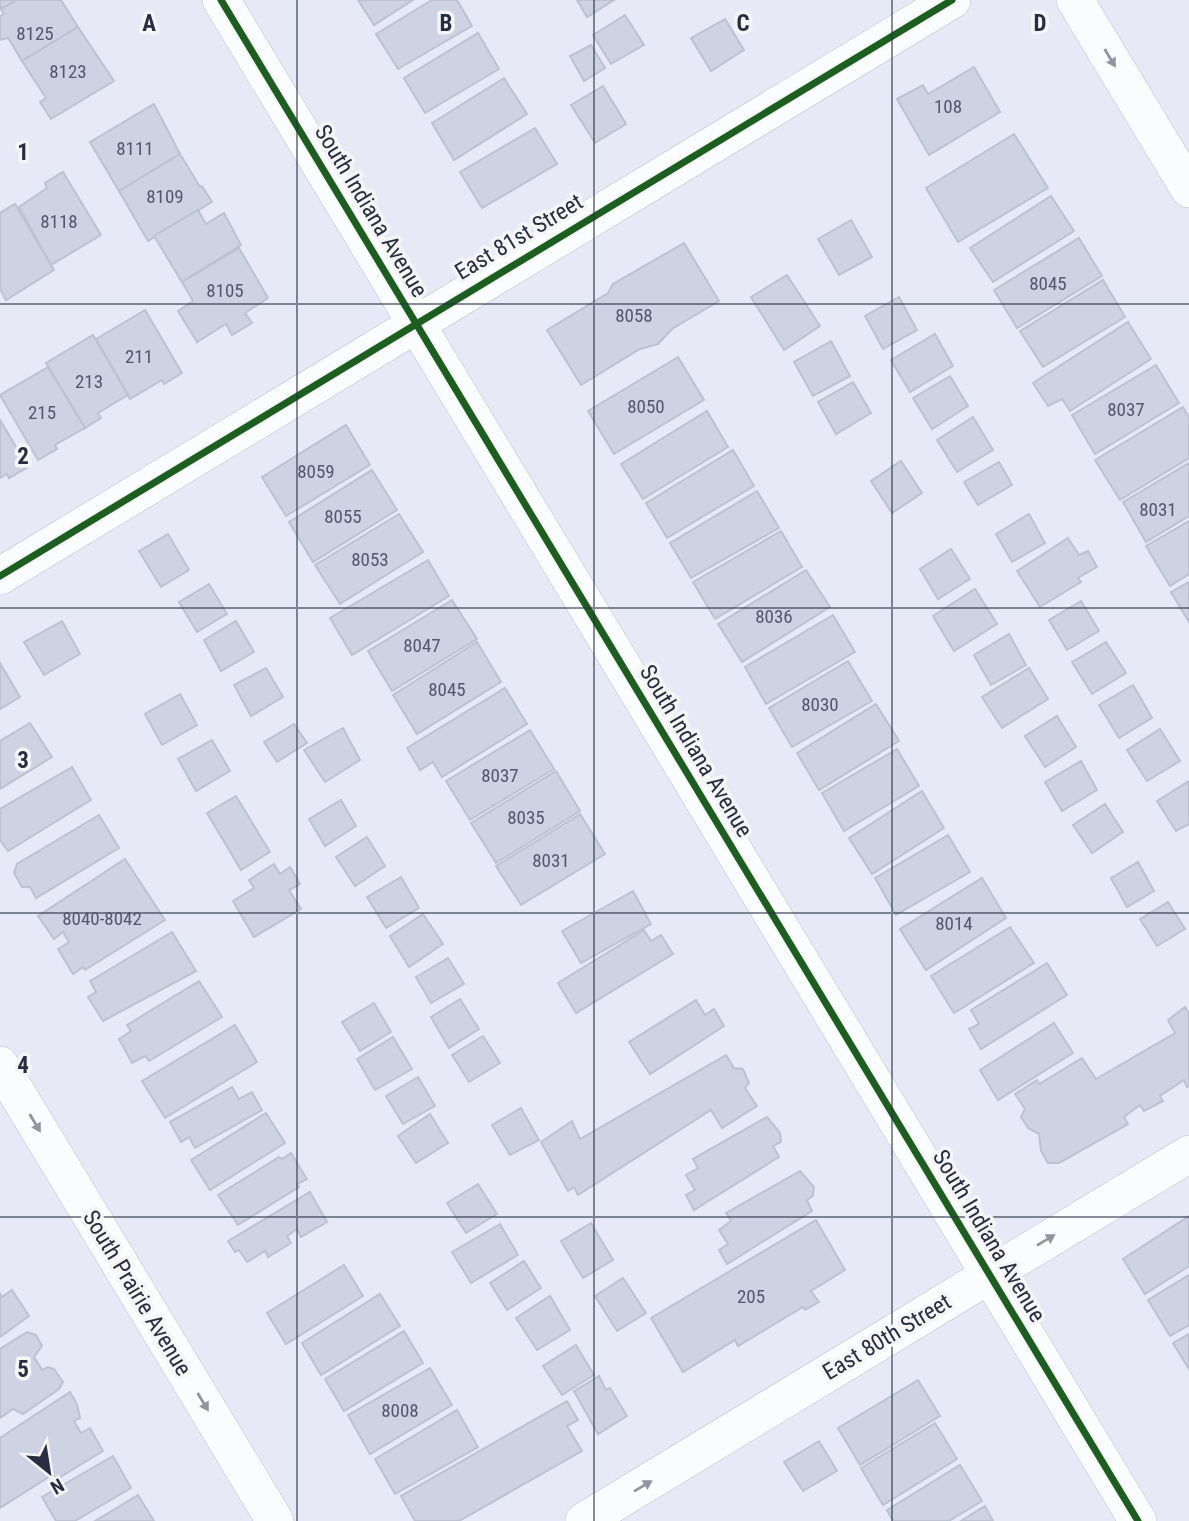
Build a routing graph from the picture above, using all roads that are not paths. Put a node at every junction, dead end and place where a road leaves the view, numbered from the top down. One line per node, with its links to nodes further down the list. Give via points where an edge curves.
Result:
1 (221, 0): 5 (street, South Indiana Avenue)
2 (952, 0): 5 (street, East 81st Street)
3 (1075, 0): 4 (street, one-way to 4)
4 (1189, 189)
5 (415, 322): 6 (street, East 81st Street); 9 (street, South Indiana Avenue)
6 (0, 576)
7 (0, 1065): 10 (street, South Prairie Avenue, one-way to 10)
8 (1189, 1154): 9 (street, East 80th Street, one-way to 8)
9 (990, 1275): 11 (street, East 80th Street, one-way to 9); 12 (street, South Indiana Avenue)
10 (275, 1521)
11 (584, 1521)
12 (1138, 1521)

